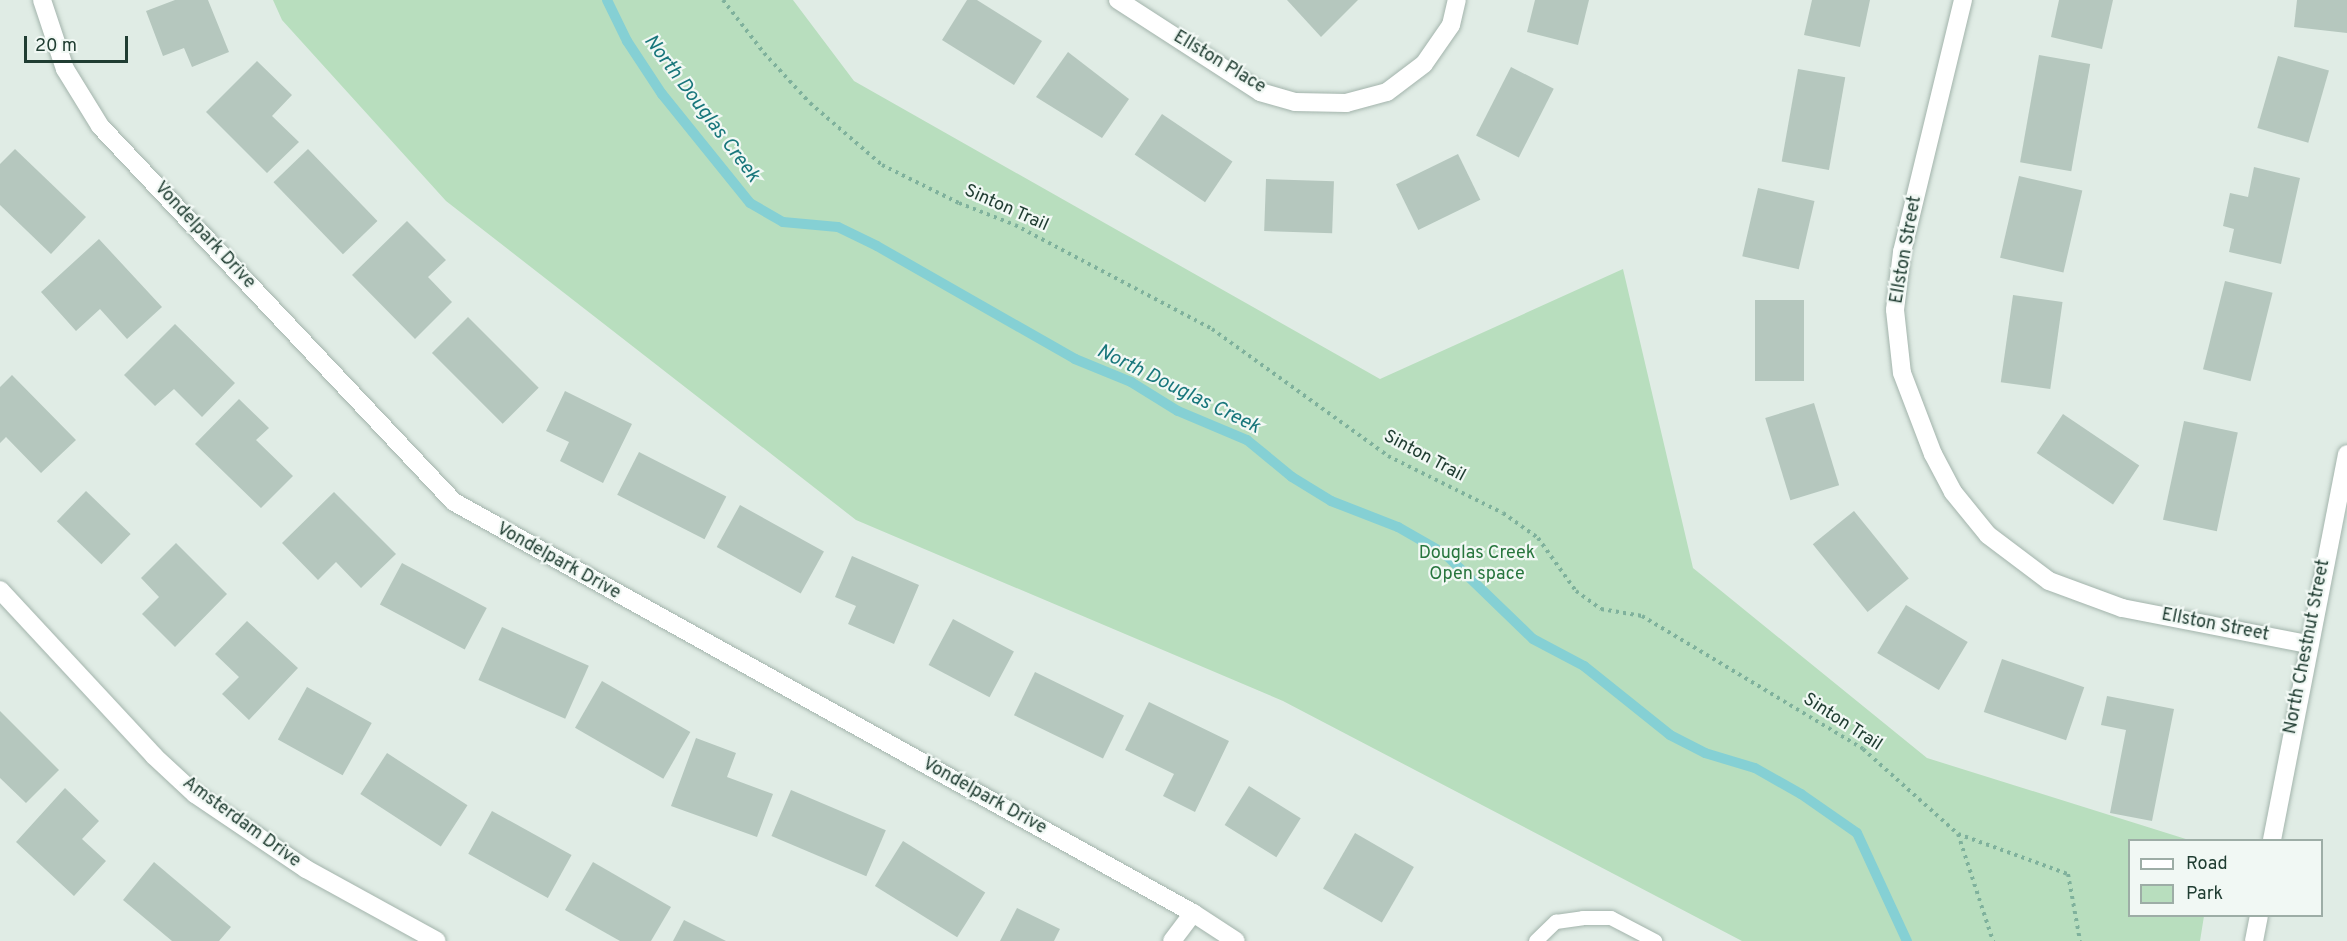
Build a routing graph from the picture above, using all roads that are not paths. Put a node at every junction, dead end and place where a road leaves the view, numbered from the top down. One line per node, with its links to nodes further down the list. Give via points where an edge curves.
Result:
1 (42, 0): 9 (street, Vondelpark Drive, via 65,69 100,126 454,502)
2 (1118, 0): 3 (street, Ellston Place, via 1260,92 1295,102 1346,103 1387,92 1424,64 1451,25)
3 (1457, 0)
4 (1963, 0): 7 (street, Ellston Street, via 1902,252 1895,310 1902,373 1943,473 1988,535 2049,581 2122,608)
5 (2347, 454): 7 (street, North Chestnut Street)
6 (0, 590): 11 (street, Amsterdam Drive, via 154,756 195,794 306,869)
7 (2308, 644): 8 (street, North Chestnut Street)
8 (2272, 839)
9 (1193, 913): 12 (street); 13 (street, Vondelpark Drive)
10 (2259, 917): 16 (street)
11 (436, 941)
12 (1172, 941)
13 (1236, 941)
14 (1536, 941): 15 (lane, via 1556,922 1583,918 1611,918)
15 (1655, 941)
16 (2254, 941)

